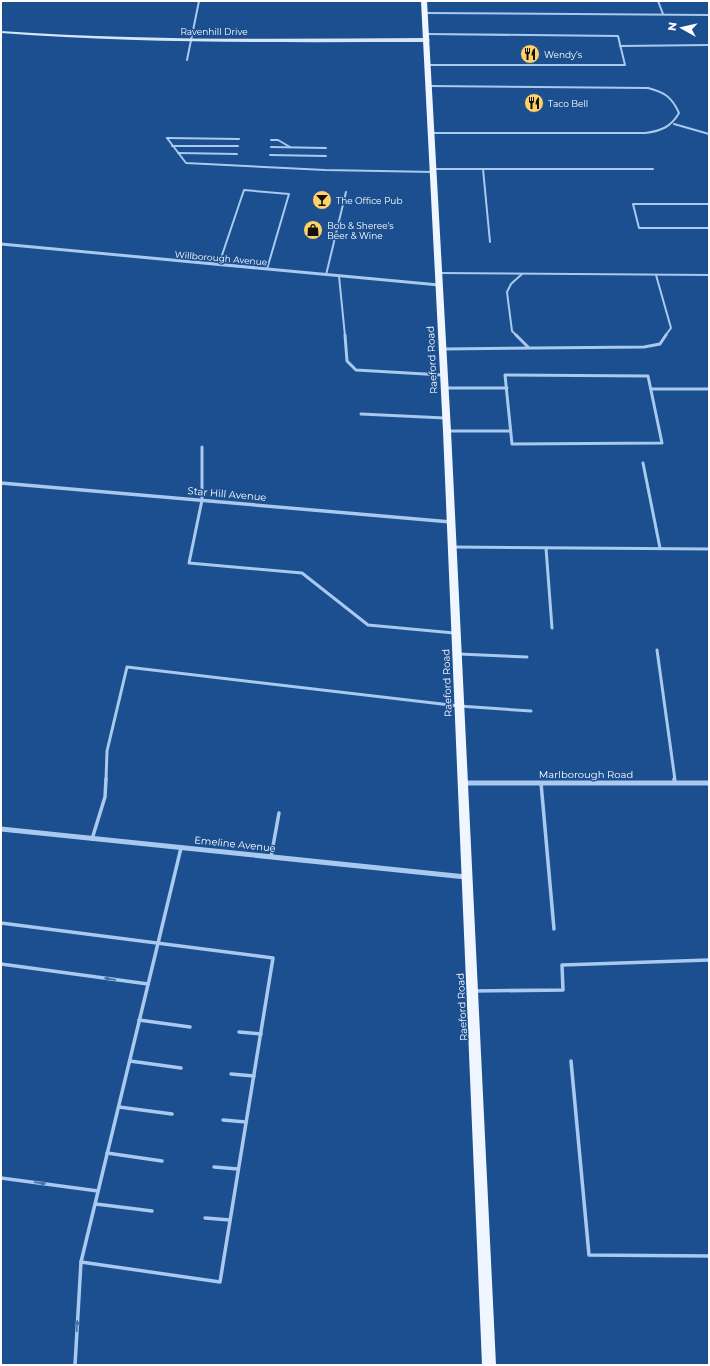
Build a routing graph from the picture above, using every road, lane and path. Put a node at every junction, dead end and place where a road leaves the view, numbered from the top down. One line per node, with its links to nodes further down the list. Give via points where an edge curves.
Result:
1 (199, 1): 9 (lane)
2 (424, 1): 4 (main road, Raeford Road)
3 (658, 1): 5 (lane)
4 (425, 13): 5 (lane); 8 (main road, Raeford Road)
5 (663, 14): 6 (lane)
6 (709, 15)
7 (1, 32): 9 (street, Ravenhill Drive)
8 (427, 37): 9 (street, Ravenhill Drive); 11 (lane, via 618,36); 13 (main road, Raeford Road)
9 (192, 39): 12 (lane)
10 (709, 45): 11 (lane)
11 (620, 46): 13 (lane, via 624,65)
12 (187, 60)
13 (428, 65): 14 (main road, Raeford Road)
14 (429, 86): 15 (lane, via 648,88 674,100 679,113); 16 (main road, Raeford Road)
15 (674, 124): 16 (lane, via 662,131 644,133); 17 (lane)
16 (432, 133): 31 (main road, Raeford Road)
17 (709, 134)
18 (239, 139): 20 (lane, via 167,138)
19 (271, 140): 23 (lane, via 278,140)
20 (172, 146): 21 (lane); 25 (lane)
21 (238, 146)
22 (271, 147): 23 (lane)
23 (290, 147): 24 (lane)
24 (326, 148)
25 (178, 153): 26 (lane); 31 (lane, via 186,163 325,170)
26 (237, 154)
27 (270, 155): 28 (lane)
28 (326, 156)
29 (483, 169): 30 (lane); 31 (lane); 35 (lane)
30 (653, 169)
31 (434, 170): 39 (main road, Raeford Road)
32 (346, 192): 40 (lane)
33 (709, 204): 34 (lane, via 633,204 639,228)
34 (709, 228)
35 (490, 242)
36 (1, 244): 37 (street, Willborough Avenue)
37 (219, 264): 38 (street, Willborough Avenue); 38 (lane, via 244,190 289,194)
38 (266, 269): 40 (street, Willborough Avenue)
39 (439, 272): 41 (lane); 45 (main road, Raeford Road)
40 (326, 274): 44 (street, Willborough Avenue)
41 (522, 274): 42 (lane); 47 (lane, via 511,284 507,292 512,331)
42 (656, 275): 43 (lane); 47 (lane, via 670,328 660,344 644,347)
43 (709, 275)
44 (339, 276): 45 (street, Willborough Avenue); 48 (lane, via 347,361 356,370)
45 (440, 285): 46 (main road, Raeford Road)
46 (443, 348): 47 (lane); 48 (main road, Raeford Road)
47 (528, 348)
48 (444, 375): 49 (main road, Raeford Road)
49 (444, 388): 50 (lane); 54 (main road, Raeford Road)
50 (506, 388): 51 (lane, via 505,374 648,376); 56 (lane)
51 (651, 389): 52 (lane); 56 (lane, via 662,443 512,444)
52 (709, 389)
53 (361, 414): 54 (lane)
54 (446, 418): 55 (main road, Raeford Road)
55 (447, 431): 56 (lane); 61 (main road, Raeford Road)
56 (510, 431)
57 (202, 447): 60 (lane)
58 (643, 463): 64 (lane)
59 (1, 483): 60 (street, Star Hill Avenue)
60 (202, 500): 61 (street, Star Hill Avenue); 67 (lane, via 189,563 302,573 368,625)
61 (451, 522): 62 (main road, Raeford Road)
62 (452, 547): 63 (lane); 67 (main road, Raeford Road)
63 (546, 548): 64 (lane); 66 (lane)
64 (660, 548): 65 (lane)
65 (709, 549)
66 (552, 628)
67 (456, 634): 69 (main road, Raeford Road)
68 (657, 650): 75 (lane)
69 (457, 654): 70 (lane); 71 (main road, Raeford Road)
70 (527, 657)
71 (459, 706): 72 (lane); 73 (main road, Raeford Road); 79 (lane, via 127,667 107,750 105,797)
72 (531, 711)
73 (463, 783): 74 (street, Marlborough Road); 82 (main road, Raeford Road)
74 (541, 784): 75 (street, Marlborough Road); 84 (lane)
75 (675, 784): 76 (street, Marlborough Road)
76 (709, 784)
77 (279, 813): 81 (lane)
78 (1, 829): 79 (street, Emeline Avenue)
79 (92, 839): 80 (street, Emeline Avenue)
80 (181, 848): 81 (street, Emeline Avenue); 85 (lane)
81 (271, 857): 82 (street, Emeline Avenue)
82 (467, 877): 89 (main road, Raeford Road)
83 (1, 923): 85 (lane)
84 (554, 929)
85 (158, 942): 88 (lane); 93 (lane, via 273,958)
86 (709, 960): 89 (lane, via 562,966 563,990)
87 (1, 964): 88 (lane, one-way to 87)
88 (148, 984): 90 (lane)
89 (472, 991): 116 (main road, Raeford Road)
90 (139, 1020): 91 (lane); 94 (lane)
91 (190, 1027)
92 (239, 1032): 93 (lane)
93 (262, 1034): 98 (lane)
94 (130, 1061): 96 (lane); 99 (lane)
95 (572, 1061): 113 (lane, via 589,1255)
96 (182, 1068)
97 (231, 1074): 98 (lane)
98 (254, 1076): 102 (lane)
99 (119, 1108): 100 (lane); 103 (lane)
100 (172, 1114)
101 (223, 1120): 102 (lane)
102 (246, 1122): 106 (lane)
103 (107, 1154): 104 (lane); 108 (lane)
104 (162, 1161)
105 (214, 1167): 106 (lane)
106 (238, 1169): 112 (lane)
107 (1, 1178): 108 (lane, one-way to 108)
108 (98, 1191): 109 (lane)
109 (96, 1204): 110 (lane); 114 (lane)
110 (152, 1211)
111 (205, 1218): 112 (lane)
112 (230, 1220): 114 (lane, via 220,1282)
113 (709, 1256)
114 (81, 1262): 115 (lane, one-way to 114)
115 (75, 1365)
116 (489, 1365)

